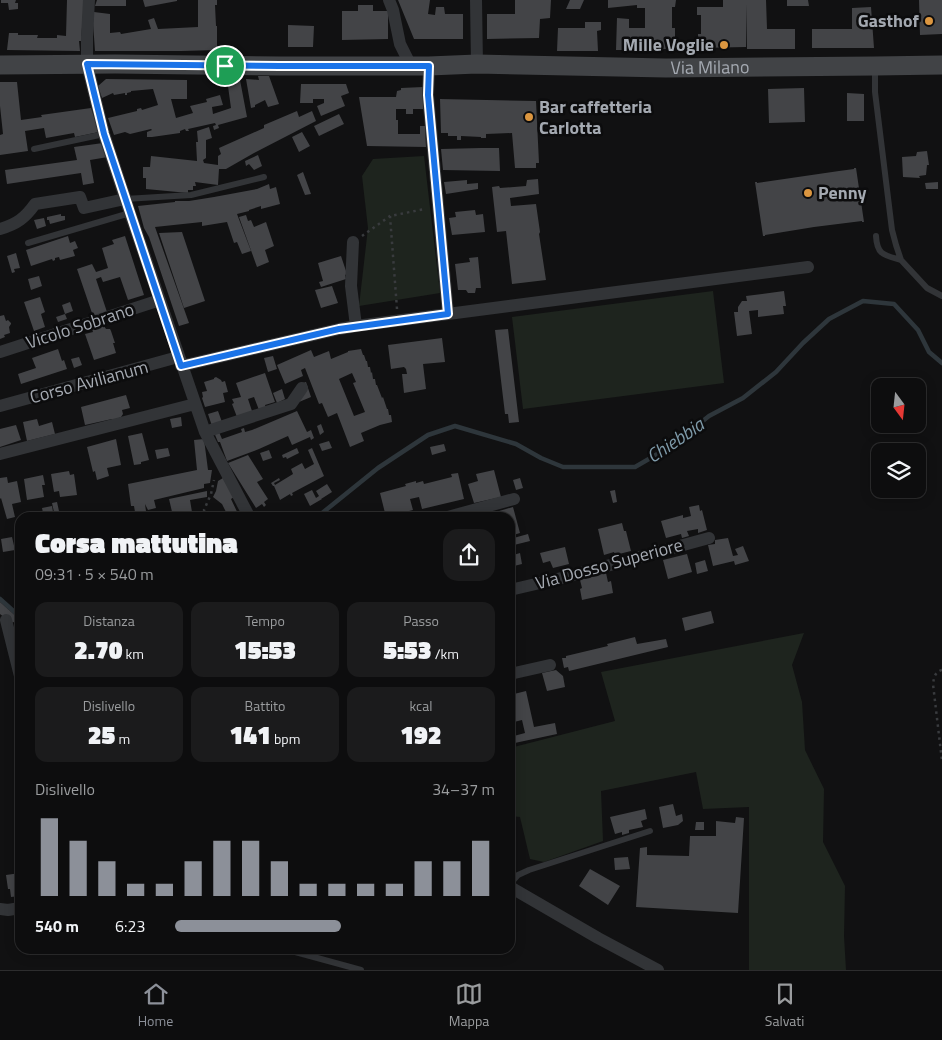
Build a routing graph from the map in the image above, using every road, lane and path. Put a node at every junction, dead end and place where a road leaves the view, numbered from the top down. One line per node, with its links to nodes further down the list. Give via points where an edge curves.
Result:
1 (89, 0): 4 (street)
2 (389, 0): 8 (street, via 400,44)
3 (476, 0): 5 (street)
4 (87, 64): 7 (main road, Via Milano); 8 (main road, Via Milano); 10 (street)
5 (477, 64): 8 (main road, Via Milano); 9 (main road, Via Milano, via 666,68)
6 (942, 64): 9 (main road, Via Milano)
7 (0, 65)
8 (420, 66): 14 (street, via 428,95)
9 (875, 66): 21 (lane, via 875,92 892,230)
10 (104, 134): 11 (lane); 13 (street)
11 (34, 150)
12 (264, 177): 13 (lane, via 191,195)
13 (125, 199): 15 (street); 17 (street, via 84,208 80,197 35,204 26,217)
14 (438, 206): 16 (path); 25 (street)
15 (130, 214): 20 (lane); 24 (street)
16 (390, 216): 19 (path); 26 (path)
17 (0, 229)
18 (876, 236): 21 (lane, via 877,247 884,255)
19 (353, 242): 27 (street, via 351,286)
20 (28, 243)
21 (901, 260): 23 (lane, via 927,288)
22 (808, 267): 25 (street, Corso Avilianum)
23 (942, 296)
24 (160, 300): 28 (street, Vicolo Sobrano); 29 (street)
25 (448, 314): 26 (street, Corso Avilianum)
26 (398, 320): 27 (street, Corso Avilianum)
27 (356, 326): 29 (street, Corso Avilianum)
28 (0, 352)
29 (180, 361): 31 (street); 32 (street, Corso Avilianum)
30 (302, 388): 33 (street, via 291,404)
31 (195, 404): 33 (street); 34 (street)
32 (0, 406)
33 (205, 432): 35 (street)
34 (0, 454)
35 (218, 458): 37 (path); 38 (street)
36 (514, 499): 39 (street)
37 (204, 512)
38 (247, 512)
39 (466, 512)
40 (709, 538): 41 (street, Via Dosso Superiore)
41 (515, 589)
42 (6, 620): 43 (street)
43 (15, 656)
44 (550, 664): 46 (street)
45 (942, 670): 47 (path, via 934,677 933,684)
46 (515, 673)
47 (942, 761)
48 (650, 831): 49 (lane, via 529,870)
49 (515, 879)
50 (515, 888): 55 (street)
51 (0, 909): 52 (street)
52 (15, 909)
53 (303, 954): 54 (lane)
54 (361, 970)
55 (658, 970)

